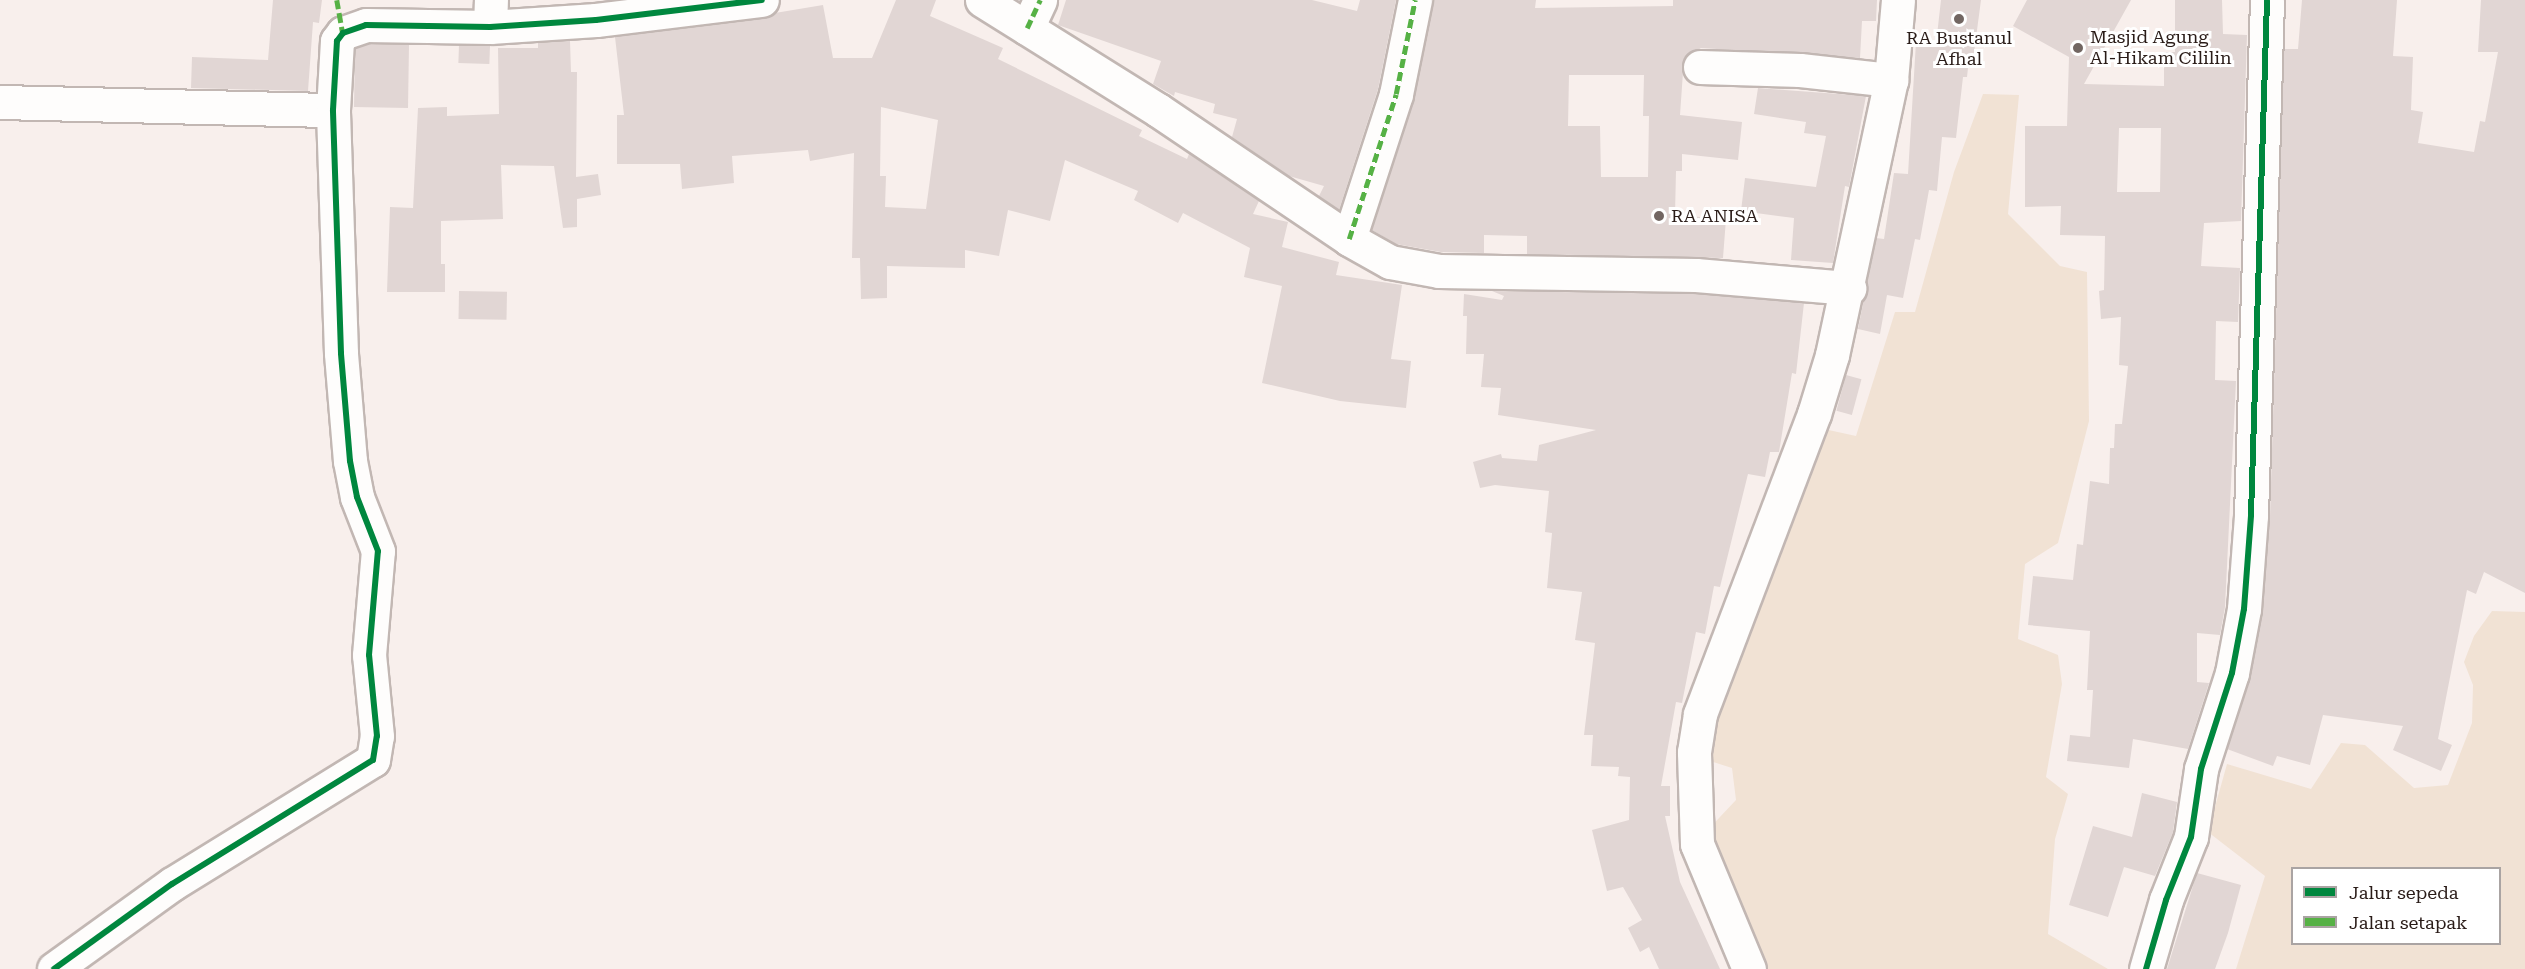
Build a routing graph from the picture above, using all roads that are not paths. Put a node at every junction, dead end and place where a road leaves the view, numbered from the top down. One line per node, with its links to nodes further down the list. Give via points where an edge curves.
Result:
1 (762, 0): 6 (street)
2 (982, 0): 9 (street)
3 (1415, 0): 14 (street, via 1396,94)
4 (1898, 0): 11 (street)
5 (2267, 0): 18 (street, via 2251,515 2244,609 2232,673 2201,769 2191,837 2166,900)
6 (595, 10): 8 (street)
7 (383, 13): 8 (street); 13 (street, via 354,27 337,41)
8 (490, 14)
9 (1033, 14): 14 (street, via 1158,110)
10 (1700, 67): 11 (street, via 1800,70)
11 (1891, 80): 15 (street)
12 (0, 102): 13 (street)
13 (333, 110): 16 (street, via 341,353 351,461 357,497 378,551 369,655 376,736 374,760 172,884)
14 (1349, 239): 15 (street, via 1390,262 1414,269 1696,275)
15 (1849, 288): 17 (street, via 1814,414 1700,714 1694,752 1697,844)
16 (54, 969)
17 (1749, 969)
18 (2146, 969)

